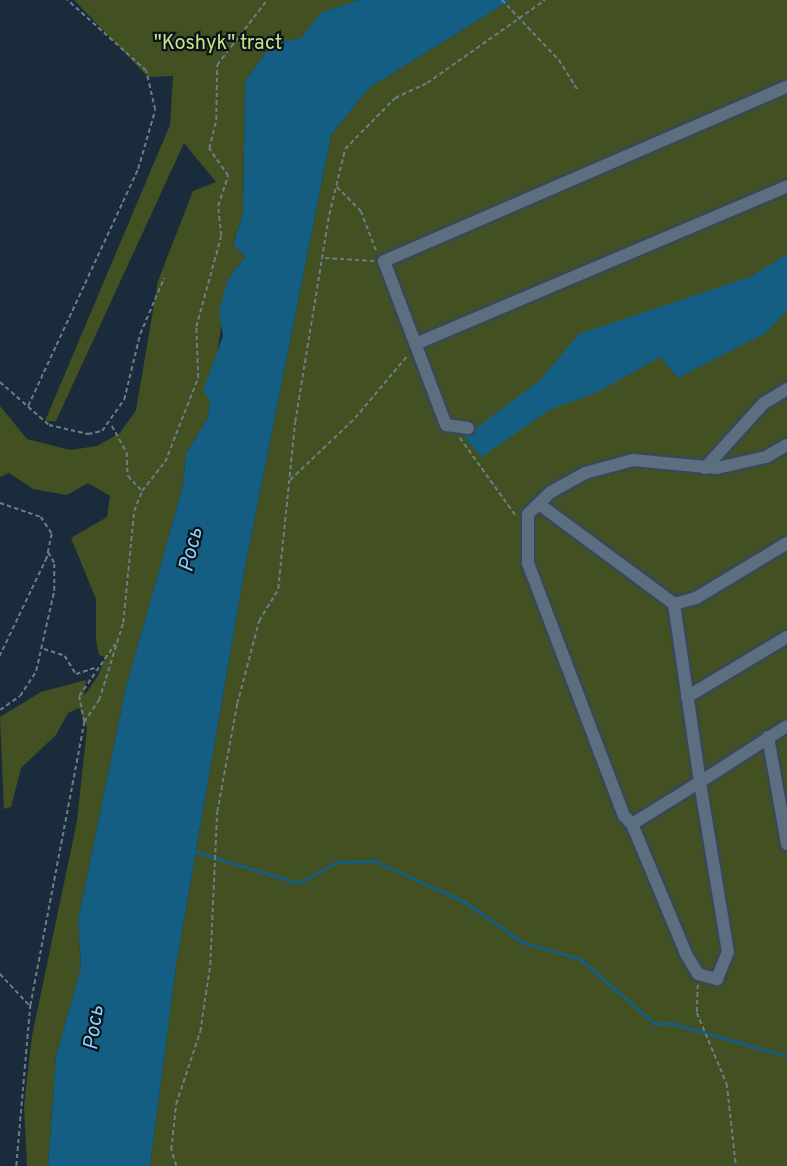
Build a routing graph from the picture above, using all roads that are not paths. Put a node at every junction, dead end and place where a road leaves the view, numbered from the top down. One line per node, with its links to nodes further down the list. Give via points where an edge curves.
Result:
1 (787, 87): 3 (street, via 384,261)
2 (787, 186): 3 (street)
3 (418, 343): 5 (street, via 418,362 446,425)
4 (787, 388): 7 (street, via 764,404)
5 (468, 428)
6 (787, 445): 7 (street, via 766,457)
7 (705, 468): 8 (street, via 633,460 585,473)
8 (539, 504): 10 (street); 16 (street, via 528,514 524,532 528,563 550,632 624,816)
9 (787, 543): 10 (street, via 696,598)
10 (674, 604): 12 (street)
11 (787, 637): 12 (street)
12 (687, 697): 15 (street)
13 (787, 726): 14 (street)
14 (768, 737): 15 (street); 17 (street)
15 (700, 782): 16 (street); 16 (street, via 728,952 717,979 698,974)
16 (632, 824)
17 (787, 844)

